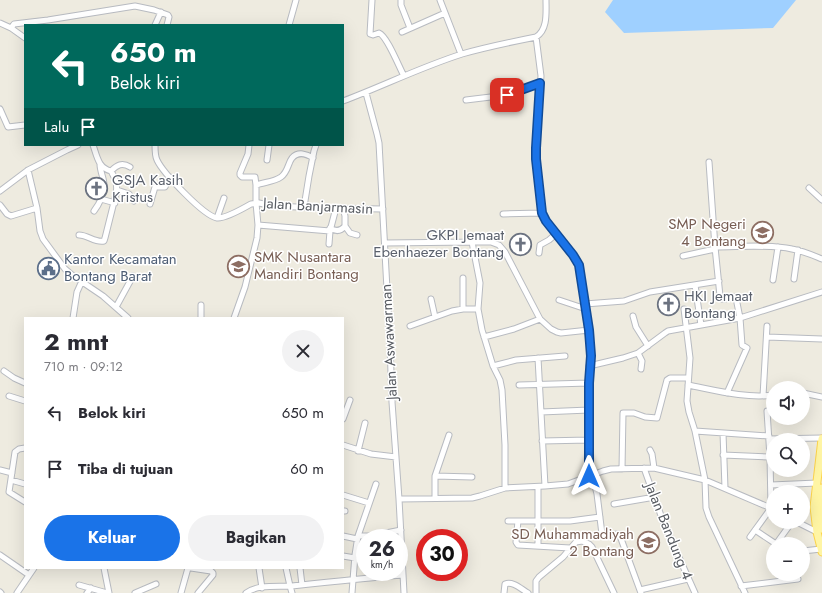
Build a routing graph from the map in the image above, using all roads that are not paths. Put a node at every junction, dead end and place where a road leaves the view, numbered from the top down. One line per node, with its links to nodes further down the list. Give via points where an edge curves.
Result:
1 (296, 0): 11 (street)
2 (372, 0): 18 (street, via 370,34 381,33)
3 (401, 0): 13 (street)
4 (440, 0): 7 (street)
5 (546, 0): 16 (street, via 545,24 542,33)
6 (161, 12): 9 (street); 10 (street, via 168,15); 12 (street, via 135,6 14,24)
7 (445, 13): 13 (street); 17 (street)
8 (0, 23): 12 (street)
9 (155, 24)
10 (167, 24)
11 (289, 24)
12 (11, 28): 15 (street)
13 (410, 28): 14 (street)
14 (402, 32)
15 (24, 37)
16 (536, 37): 17 (street); 19 (street)
17 (461, 54): 18 (street)
18 (404, 76): 20 (street)
19 (540, 83): 21 (street, via 507,95); 57 (street, via 536,159)
20 (366, 93): 22 (street); 55 (street, Jalan Aswawarman, via 378,134)
21 (466, 100)
22 (344, 101)
23 (0, 109): 24 (street, via 8,127)
24 (24, 125)
25 (75, 146): 36 (street)
26 (93, 146): 34 (street)
27 (249, 146): 39 (street, via 240,175 254,176)
28 (269, 146): 32 (street)
29 (316, 146): 31 (street)
30 (155, 147): 38 (street, via 158,161)
31 (313, 155): 39 (street, via 296,155 280,177); 51 (street)
32 (267, 160)
33 (709, 162): 70 (street)
34 (100, 163): 37 (street); 44 (street, via 104,185)
35 (130, 167): 37 (street, via 119,164)
36 (28, 170): 42 (street); 52 (street)
37 (111, 171): 41 (street, via 116,180)
38 (170, 177): 50 (street, via 165,187 155,187); 59 (street, via 188,197)
39 (256, 185): 48 (street)
40 (809, 188): 45 (street)
41 (117, 190): 46 (street, via 129,194); 47 (street)
42 (0, 191)
43 (224, 198): 59 (street)
44 (101, 199): 47 (street); 56 (street)
45 (822, 200)
46 (134, 201)
47 (115, 202): 64 (street, via 104,241)
48 (256, 203): 51 (street, Jalan Banjarmasin); 59 (street, Jalan Banjarmasin); 60 (street)
49 (0, 204): 52 (street, via 11,216)
50 (150, 204)
51 (304, 207): 53 (street, Jalan Banjarmasin)
52 (37, 208): 79 (street, via 43,239 65,269)
53 (336, 208): 54 (street, Jalan Banjarmasin); 62 (street)
54 (343, 208): 55 (street, Jalan Banjarmasin); 61 (street)
55 (383, 209): 67 (street, Jalan Aswawarman)
56 (94, 211)
57 (542, 213): 58 (street); 63 (street)
58 (503, 214)
59 (217, 218)
60 (258, 225): 62 (street); 95 (street, via 245,287)
61 (345, 226): 62 (street, via 341,230); 65 (street, via 350,233)
62 (330, 230): 68 (street)
63 (556, 234): 72 (street, via 540,245); 87 (street, via 579,265)
64 (79, 235)
65 (357, 235)
66 (472, 242): 67 (street); 89 (street, via 480,286); 98 (street, via 492,242 502,247)
67 (385, 243): 146 (street, Jalan Aswawarman)
68 (329, 244)
69 (778, 247): 70 (street); 71 (street); 78 (street)
70 (715, 248): 73 (street); 80 (street)
71 (798, 250): 74 (street); 77 (street)
72 (539, 253)
73 (683, 256)
74 (822, 258)
75 (133, 276): 86 (street)
76 (463, 278): 88 (street)
77 (794, 279)
78 (773, 280)
79 (82, 281): 86 (street); 92 (street, via 78,288)
80 (719, 281): 81 (street); 97 (street, via 721,299 736,298)
81 (695, 285): 87 (street, via 650,292 624,301); 99 (street)
82 (822, 292): 97 (street)
83 (431, 299): 96 (street)
84 (559, 300): 87 (street)
85 (201, 305): 94 (street)
86 (116, 307): 93 (street)
87 (586, 307): 103 (street)
88 (463, 309): 89 (street); 96 (street)
89 (478, 309): 104 (street)
90 (684, 309): 102 (street)
91 (633, 316): 107 (street, via 636,327)
92 (73, 317)
93 (127, 317)
94 (201, 317)
95 (234, 317)
96 (435, 317): 100 (street)
97 (740, 318): 99 (street); 121 (street, via 742,345 747,349)
98 (540, 319): 103 (street, via 559,333); 104 (street)
99 (701, 325): 102 (street)
100 (410, 326)
101 (767, 326): 105 (street)
102 (686, 328): 107 (street, via 664,333); 115 (street, via 690,358)
103 (589, 330): 112 (street)
104 (484, 337): 111 (street)
105 (767, 337): 106 (street); 124 (street)
106 (822, 339)
107 (648, 346): 108 (street)
108 (638, 352): 112 (street); 113 (street, via 642,360)
109 (565, 356): 110 (street)
110 (538, 358): 111 (street); 118 (street)
111 (493, 366): 165 (street, via 500,380 503,396)
112 (590, 366): 117 (street)
113 (641, 369)
114 (4, 371): 116 (street)
115 (688, 378): 119 (street); 150 (street, via 667,380 657,418 623,413)
116 (24, 383)
117 (589, 383): 118 (street); 129 (street)
118 (540, 384): 120 (street); 130 (street)
119 (688, 384): 121 (street); 133 (street, via 688,405)
120 (519, 385)
121 (727, 393): 124 (street)
122 (810, 394): 126 (street)
123 (9, 396): 128 (street)
124 (763, 396): 125 (street)
125 (766, 396)
126 (822, 397)
127 (350, 400): 131 (street)
128 (24, 401)
129 (589, 410): 130 (street); 139 (street)
130 (541, 412): 140 (street)
131 (344, 416)
132 (365, 423): 144 (street)
133 (695, 432): 134 (street); 158 (street)
134 (723, 433): 136 (street); 145 (street)
135 (449, 435): 153 (street)
136 (766, 438)
137 (810, 439): 138 (street)
138 (822, 439): 163 (main road)
139 (589, 440): 140 (street); 154 (street)
140 (542, 441): 162 (street)
141 (344, 445): 144 (street)
142 (24, 448): 152 (street, via 15,452)
143 (650, 450): 149 (street)
144 (358, 451): 146 (street)
145 (723, 455): 147 (street); 166 (street)
146 (396, 457): 170 (street, Jalan Aswawarman)
147 (766, 457)
148 (644, 468): 149 (street); 150 (street); 168 (street, Jalan Bandung 4)
149 (654, 468): 158 (street)
150 (622, 469): 154 (street, via 612,469)
151 (0, 470): 152 (street)
152 (12, 473): 157 (street)
153 (435, 476): 155 (street); 169 (street)
154 (589, 476): 162 (street, via 568,484); 176 (street, via 596,490)
155 (472, 477)
156 (771, 477): 161 (street)
157 (11, 480): 159 (street); 171 (street, via 9,493)
158 (704, 480): 166 (street); 215 (street, via 709,517)
159 (24, 484)
160 (376, 484): 172 (street)
161 (771, 485)
162 (545, 486): 164 (street)
163 (819, 486): 184 (main road)
164 (538, 487): 165 (street); 179 (street)
165 (505, 488): 169 (street, via 472,498)
166 (725, 488): 174 (street)
167 (344, 495): 172 (street)
168 (654, 497): 173 (street); 208 (street, Jalan Bandung 4)
169 (435, 498): 170 (street)
170 (399, 499): 182 (street, Jalan Aswawarman)
171 (24, 501)
172 (369, 502): 181 (street)
173 (614, 504)
174 (766, 506)
175 (766, 516): 183 (street)
176 (600, 517): 179 (street, via 570,521); 218 (street, via 602,535 620,536)
177 (508, 521): 178 (street)
178 (518, 521): 179 (street); 190 (street, via 518,545)
179 (538, 521): 190 (street)
180 (810, 527): 184 (street)
181 (361, 529)
182 (401, 529)
183 (755, 530): 187 (street); 188 (street)
184 (820, 531): 189 (main road)
185 (344, 536): 186 (street)
186 (356, 537)
187 (750, 537)
188 (766, 537)
189 (821, 541): 194 (main road)
190 (538, 546): 191 (street)
191 (570, 548): 231 (street, via 538,579); 232 (street, via 579,541 592,547)
192 (356, 550): 197 (street)
193 (810, 551): 194 (street)
194 (822, 551)
195 (0, 555): 205 (street)
196 (344, 556): 197 (street)
197 (355, 556): 206 (street)
198 (33, 569): 205 (street)
199 (104, 569): 221 (street)
200 (190, 569): 223 (street)
201 (197, 569): 224 (street, via 213,573)
202 (259, 569): 217 (street)
203 (286, 569): 214 (street)
204 (300, 569): 212 (street)
205 (29, 575): 219 (street)
206 (353, 579): 207 (street); 212 (street); 227 (street)
207 (356, 579)
208 (688, 579): 218 (street); 233 (street, Jalan Bandung 4)
209 (403, 581): 228 (street, Jalan Aswawarman)
210 (777, 581): 215 (street)
211 (156, 584): 222 (street)
212 (302, 585): 214 (street)
213 (79, 586): 216 (street)
214 (290, 586): 217 (street); 226 (street)
215 (742, 586): 234 (street)
216 (91, 588): 220 (street); 221 (street)
217 (262, 588): 225 (street)
218 (640, 592)
219 (17, 593)
220 (87, 593)
221 (108, 593)
222 (136, 593)
223 (181, 593)
224 (198, 593)
225 (246, 593)
226 (292, 593)
227 (352, 593)
228 (404, 593)
229 (504, 593): 230 (street, via 504,586 507,583)
230 (528, 593)
231 (536, 593)
232 (614, 593)
233 (695, 593)
234 (745, 593)

